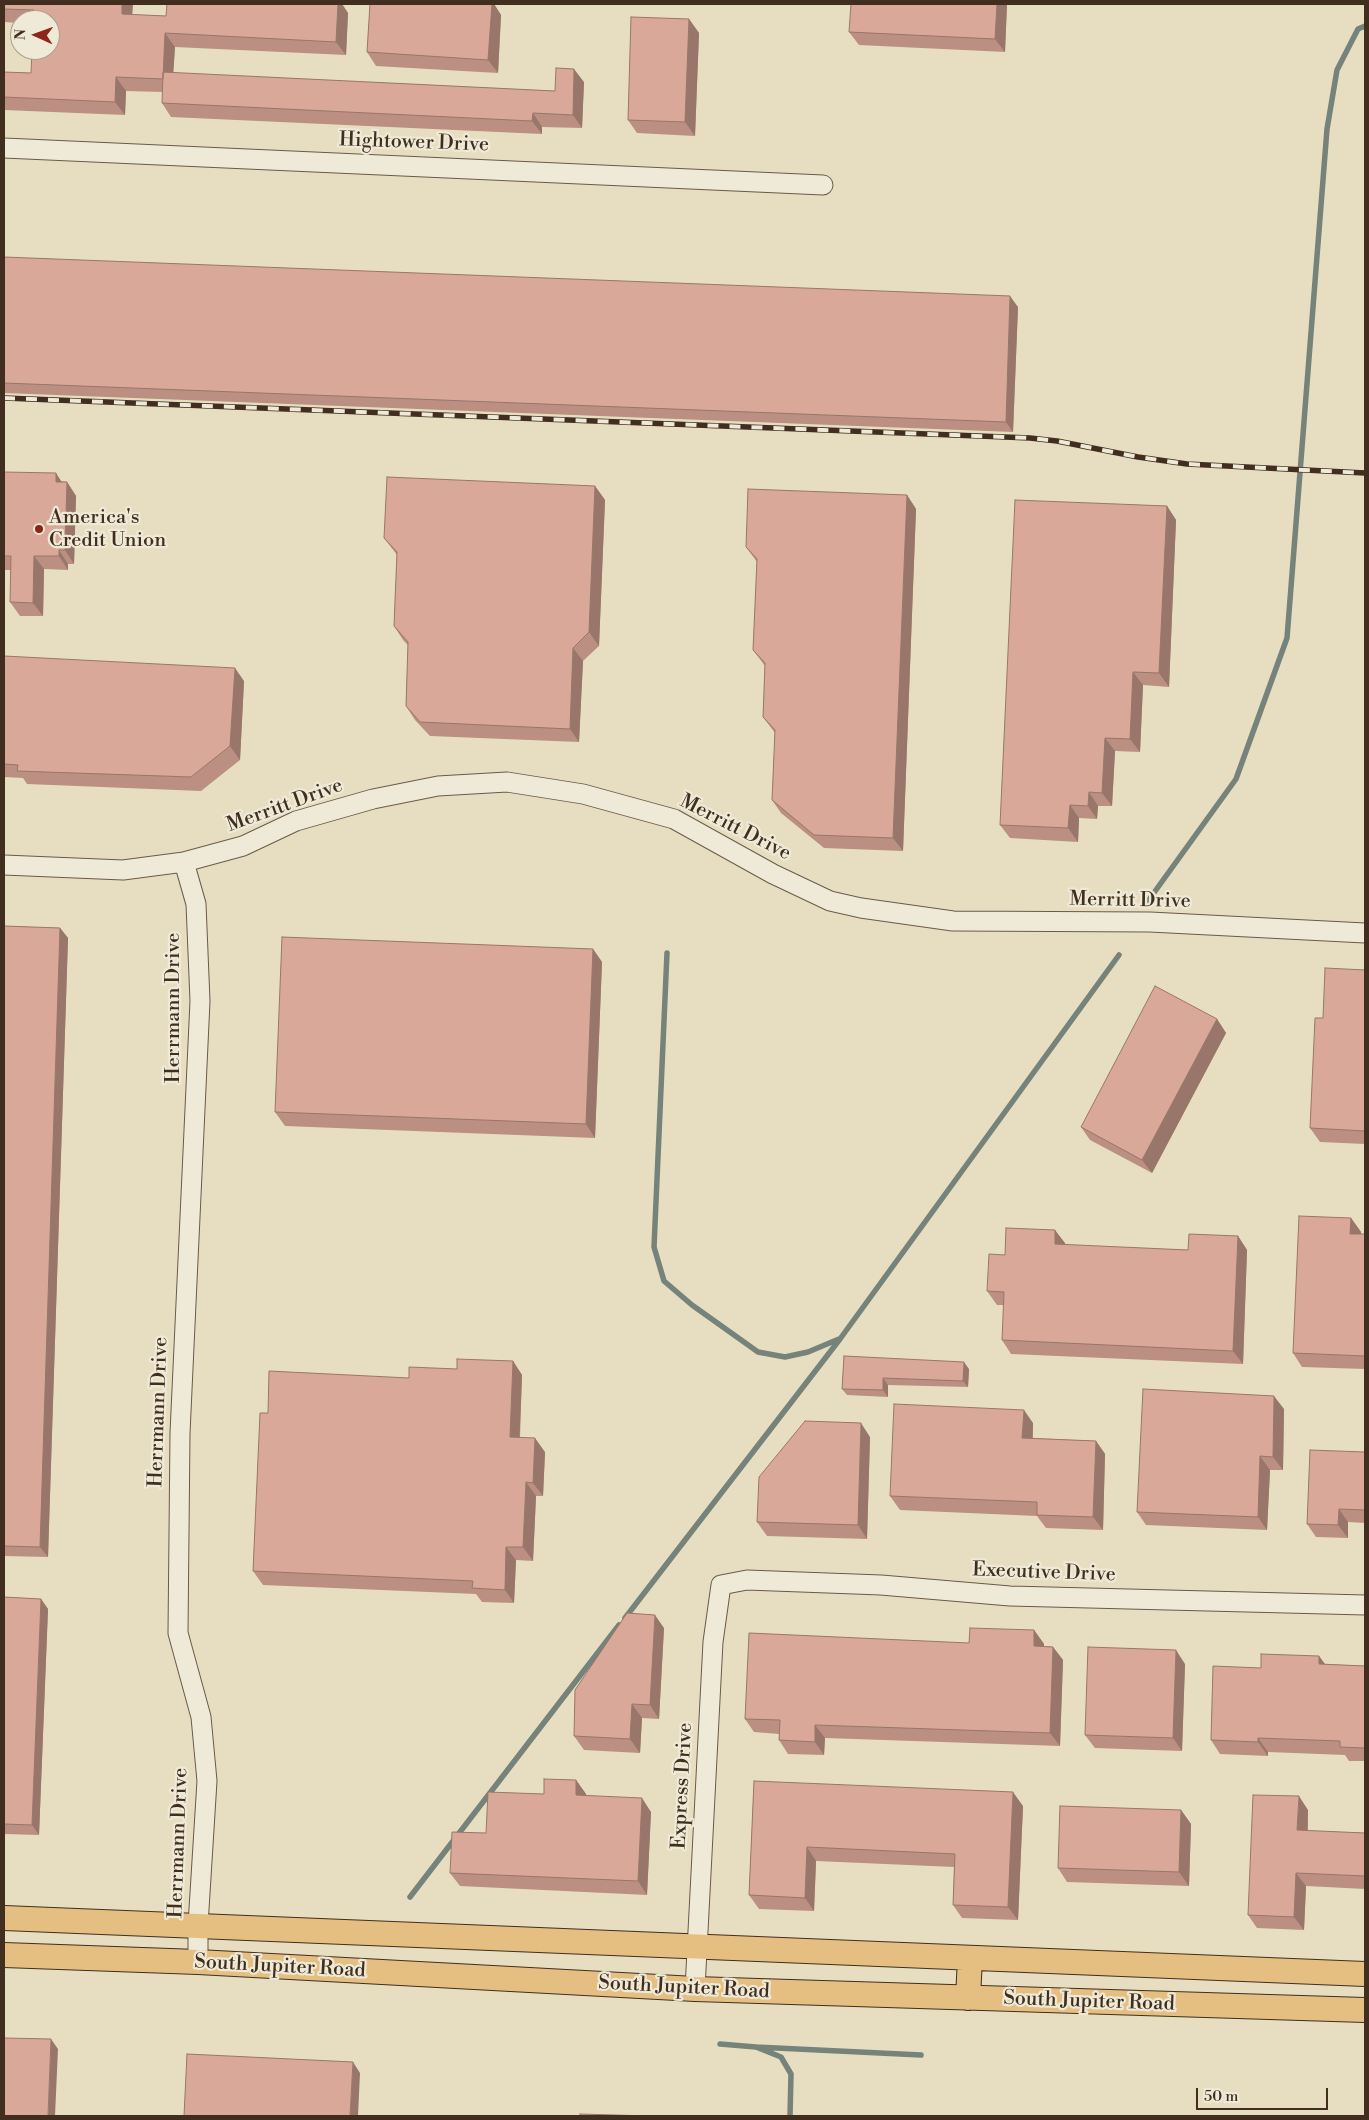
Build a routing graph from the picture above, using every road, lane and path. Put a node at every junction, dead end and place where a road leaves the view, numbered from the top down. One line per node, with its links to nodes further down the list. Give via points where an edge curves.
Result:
1 (4, 148): 2 (street, Hightower Drive)
2 (823, 185)
3 (184, 862): 4 (street, Merritt Drive, via 123,870); 5 (street, Merritt Drive, via 243,846 296,821 373,799 438,786 506,782 583,794 674,819 781,878 830,901 861,908 953,921 1150,922); 9 (street, Herrmann Drive, via 196,904 200,1001 180,1433 178,1633 200,1717 207,1781)
4 (4, 865)
5 (1365, 933)
6 (721, 1585): 7 (street, Executive Drive, via 756,1580 882,1585 1010,1596); 10 (street, Express Drive, via 713,1642)
7 (1365, 1605)
8 (4, 1918): 9 (main road, South Jupiter Road)
9 (198, 1926): 10 (main road, South Jupiter Road); 13 (street, Herrmann Drive)
10 (697, 1947): 12 (main road, South Jupiter Road); 15 (street, Express Drive)
11 (4, 1955): 13 (main road, South Jupiter Road)
12 (970, 1958): 14 (main road, South Jupiter Road); 16 (main road)
13 (198, 1962): 15 (main road, South Jupiter Road)
14 (1365, 1974)
15 (695, 1989): 16 (main road, South Jupiter Road)
16 (968, 1998): 17 (main road, South Jupiter Road)
17 (1365, 2010)

